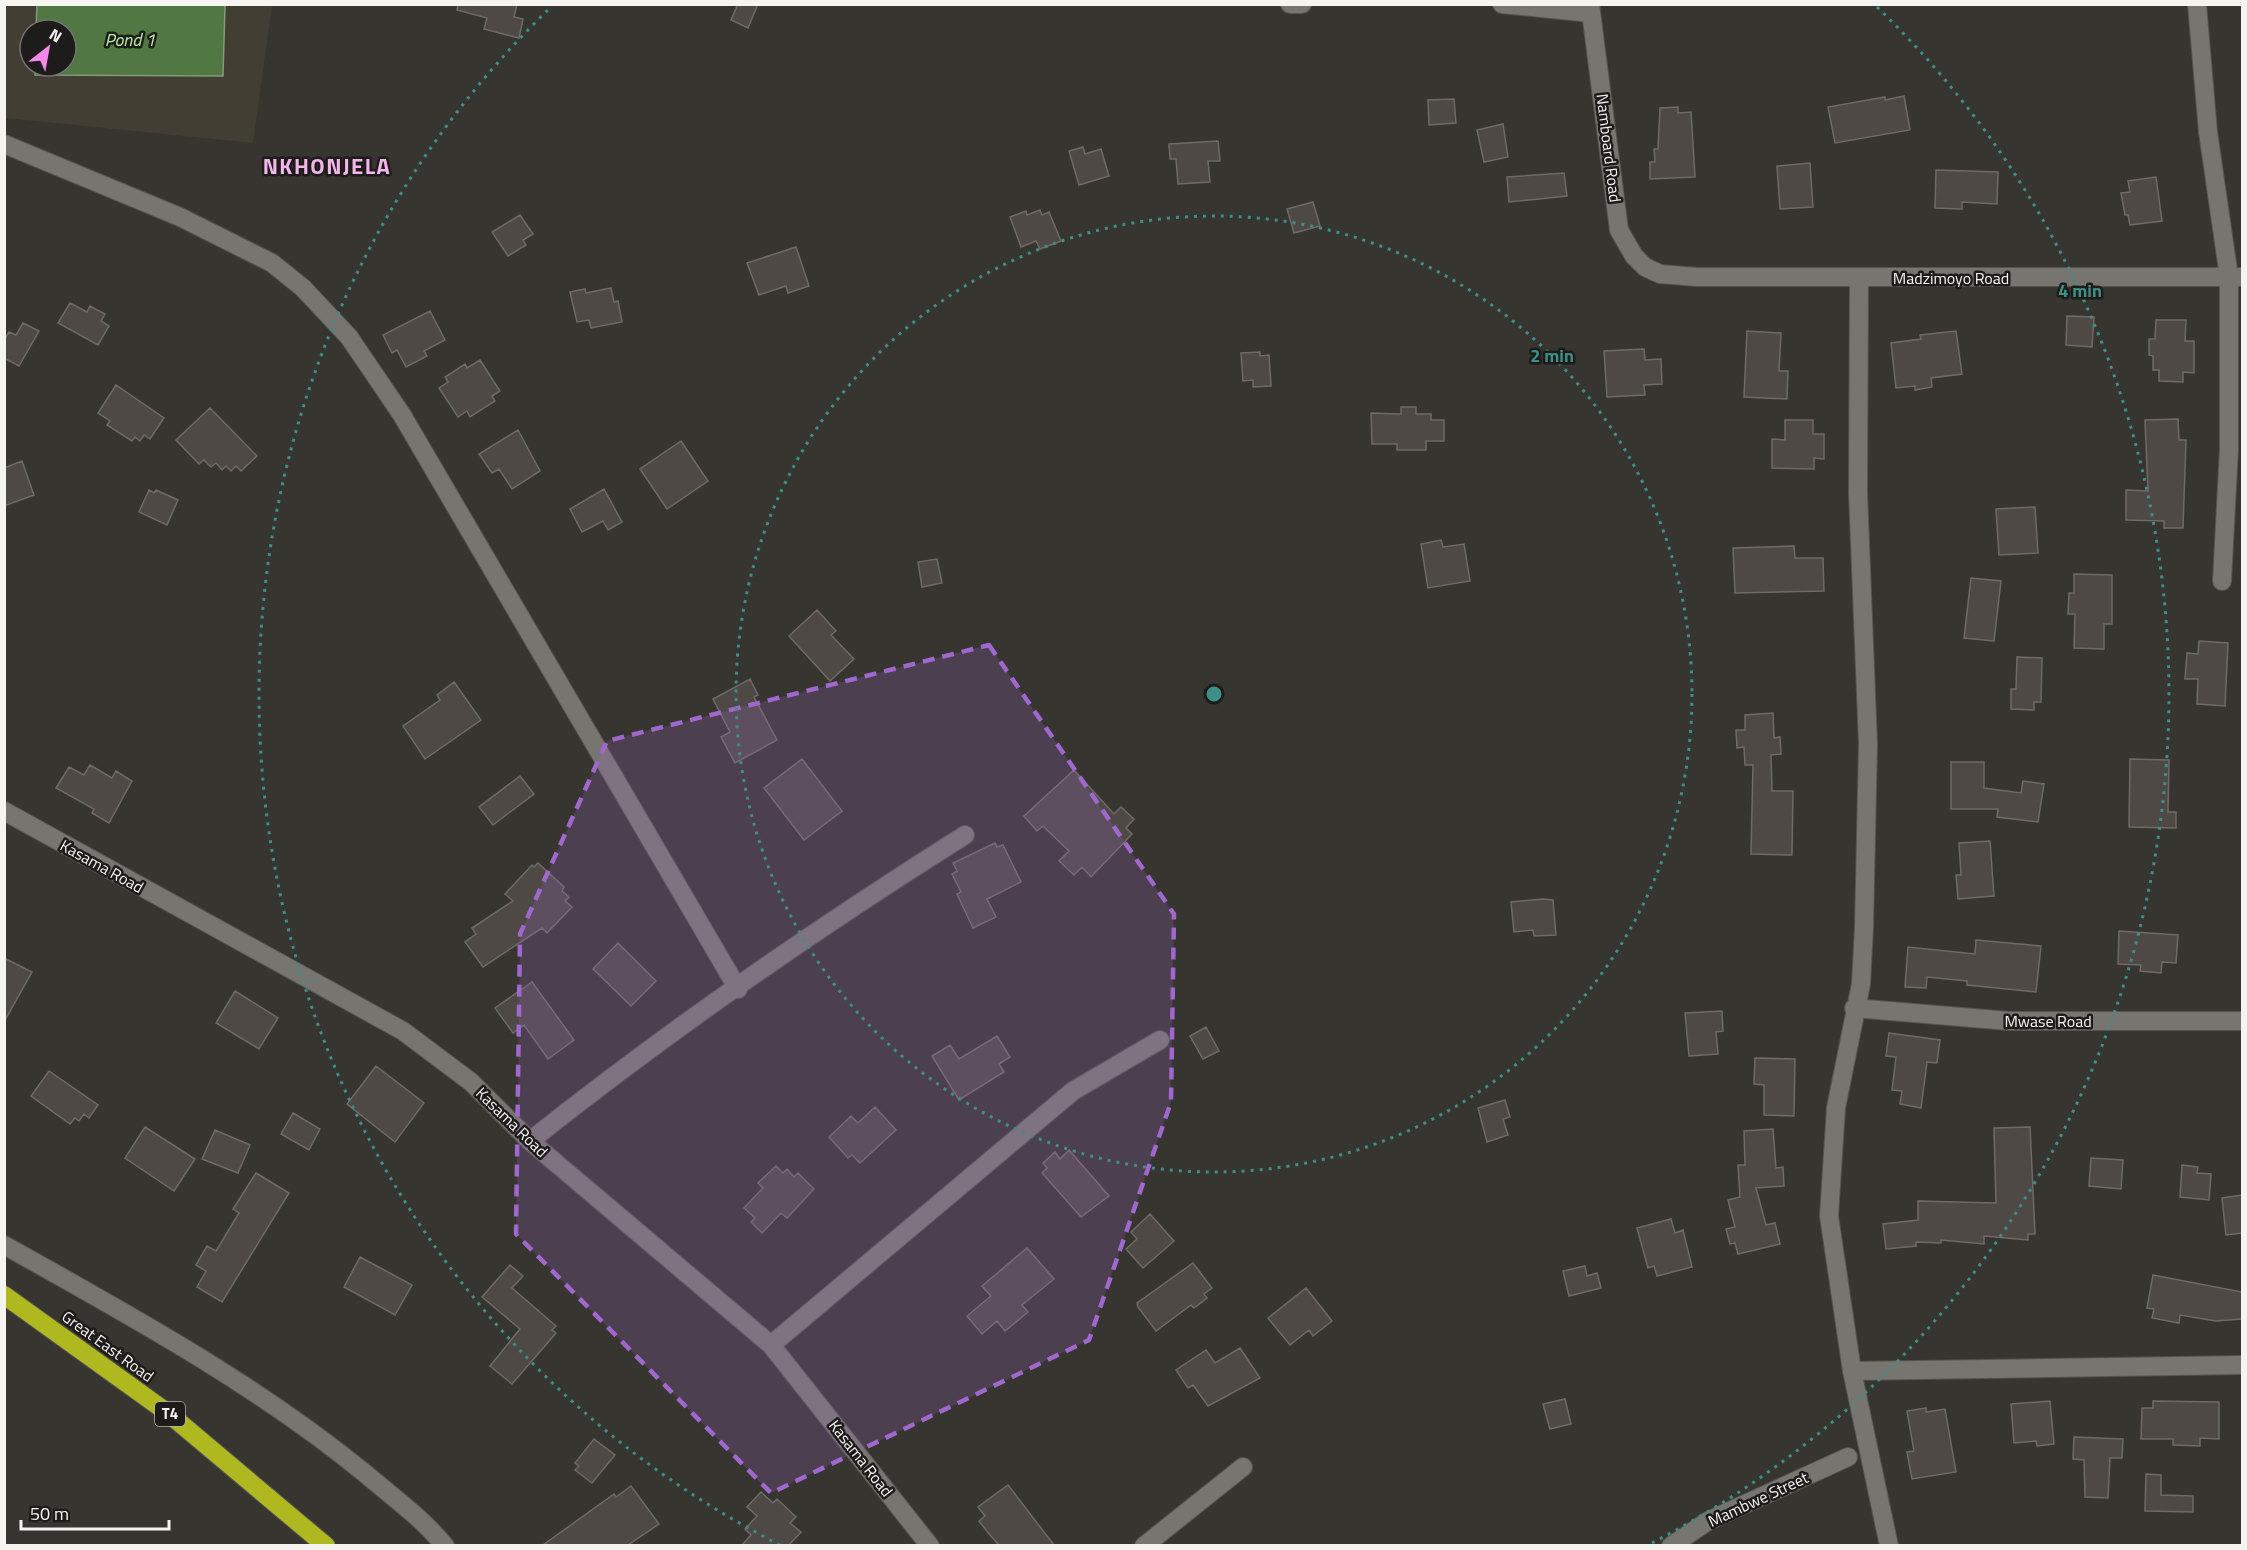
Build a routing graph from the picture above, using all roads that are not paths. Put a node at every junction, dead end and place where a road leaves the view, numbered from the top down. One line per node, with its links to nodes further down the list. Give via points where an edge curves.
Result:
1 (1302, 4): 4 (street)
2 (1502, 4): 5 (street)
3 (2198, 4): 8 (street, via 2208,132)
4 (1292, 5)
5 (1590, 9): 7 (street, Namboard Road, via 1619,230 1634,256)
6 (4, 144): 13 (street, via 180,217 272,263 303,288 349,337 402,416)
7 (1660, 274): 9 (street, Madzimoyo Road)
8 (2236, 277): 9 (street, Madzimoyo Road); 10 (street)
9 (1860, 278): 14 (street, via 1858,493 1868,744 1862,972)
10 (2222, 581)
11 (4, 811): 17 (street, Kasama Road, via 403,1030 471,1082)
12 (965, 835): 13 (street, via 867,897)
13 (738, 989): 17 (street, via 605,1081)
14 (1854, 1008): 15 (street, Mwase Road, via 2009,1022); 22 (street, via 1836,1108 1829,1216)
15 (2242, 1021)
16 (1160, 1040): 20 (street, via 1073,1091)
17 (530, 1141): 20 (street, Kasama Road)
18 (4, 1245): 26 (street, via 171,1339 319,1436 428,1526)
19 (4, 1295): 25 (highway, Great East Road / T4, via 168,1413)
20 (771, 1345): 27 (street, Kasama Road)
21 (2242, 1365): 22 (street)
22 (1852, 1371): 30 (street)
23 (1848, 1457): 29 (street, Mambwe Street, via 1708,1521)
24 (1243, 1467): 28 (street)
25 (326, 1545)
26 (445, 1545)
27 (930, 1545)
28 (1144, 1545)
29 (1671, 1545)
30 (1889, 1545)

